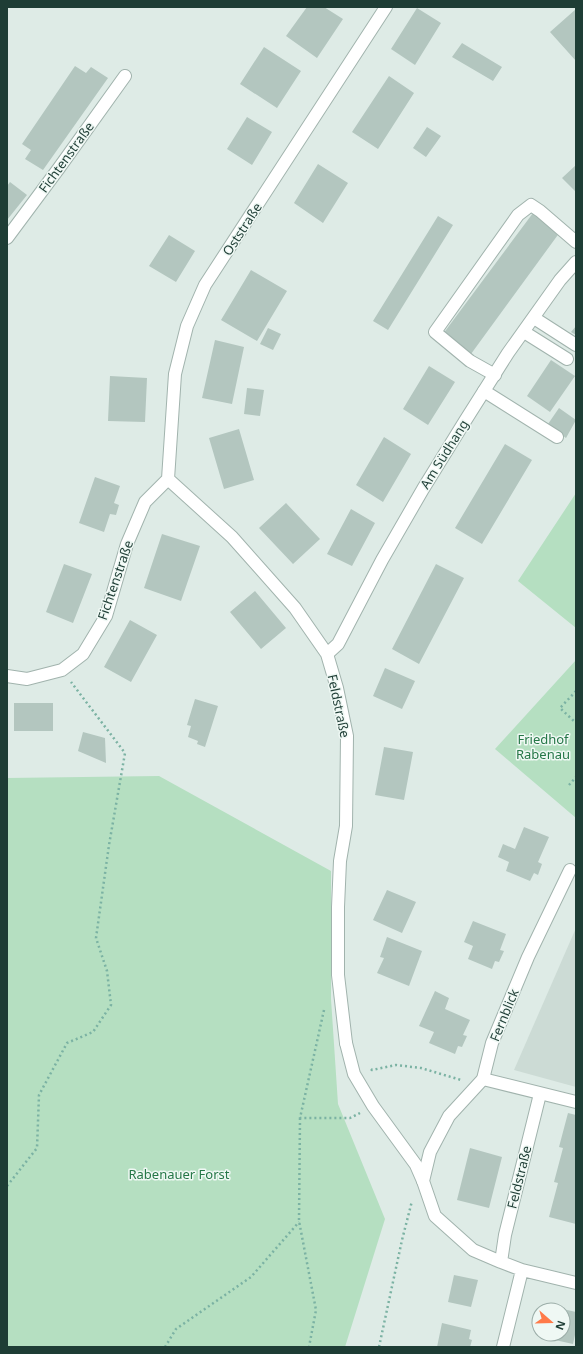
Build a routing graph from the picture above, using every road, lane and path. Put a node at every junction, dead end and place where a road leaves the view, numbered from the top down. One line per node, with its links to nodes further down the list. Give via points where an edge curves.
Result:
1 (386, 7): 13 (street, Oststraße, via 206,285 187,326 175,374)
2 (125, 76): 3 (street, Fichtenstraße)
3 (7, 238)
4 (576, 242): 10 (street, via 531,206 518,215 435,332 470,361)
5 (576, 262): 6 (street, Am Südhang)
6 (534, 318): 7 (street, Am Südhang); 8 (street)
7 (524, 332): 9 (street); 10 (street, Am Südhang)
8 (576, 345)
9 (567, 360)
10 (494, 375): 11 (street, Am Südhang)
11 (484, 391): 12 (street); 14 (street, Am Südhang, via 422,490 338,644)
12 (558, 437)
13 (168, 479): 14 (street, Feldstraße, via 232,537 294,608); 15 (street, Fichtenstraße, via 145,502 127,544 106,616 83,654)
14 (327, 654): 23 (street, Feldstraße, via 347,736 346,826 340,861 338,914 338,975)
15 (62, 670): 16 (street, Fichtenstraße, via 28,680); 30 (path, via 125,753 96,938 107,971 111,1005 93,1032 67,1043 39,1095 37,1148)
16 (7, 676)
17 (576, 691): 18 (path, via 560,708)
18 (576, 723)
19 (576, 776): 20 (path)
20 (569, 785)
21 (570, 870): 24 (street, Fernblick, via 528,957 492,1042)
22 (324, 1004): 27 (path)
23 (347, 1047): 24 (path, via 359,1063 372,1070 396,1065 421,1068 462,1080); 29 (street, Feldstraße, via 354,1074 373,1106 416,1165)
24 (483, 1079): 25 (street); 29 (street, Fernblick, via 449,1116 430,1152)
25 (540, 1094): 26 (street); 32 (street, Feldstraße, via 505,1235)
26 (576, 1102)
27 (300, 1118): 28 (path); 31 (path)
28 (350, 1118)
29 (423, 1181): 32 (street, via 435,1216 473,1250); 37 (path, via 413,1197)
30 (7, 1186)
31 (299, 1221): 35 (path, via 251,1277 176,1329); 36 (path, via 316,1310)
32 (501, 1262): 33 (street)
33 (522, 1270): 34 (street); 38 (street)
34 (576, 1283)
35 (165, 1347)
36 (309, 1347)
37 (379, 1347)
38 (503, 1347)

